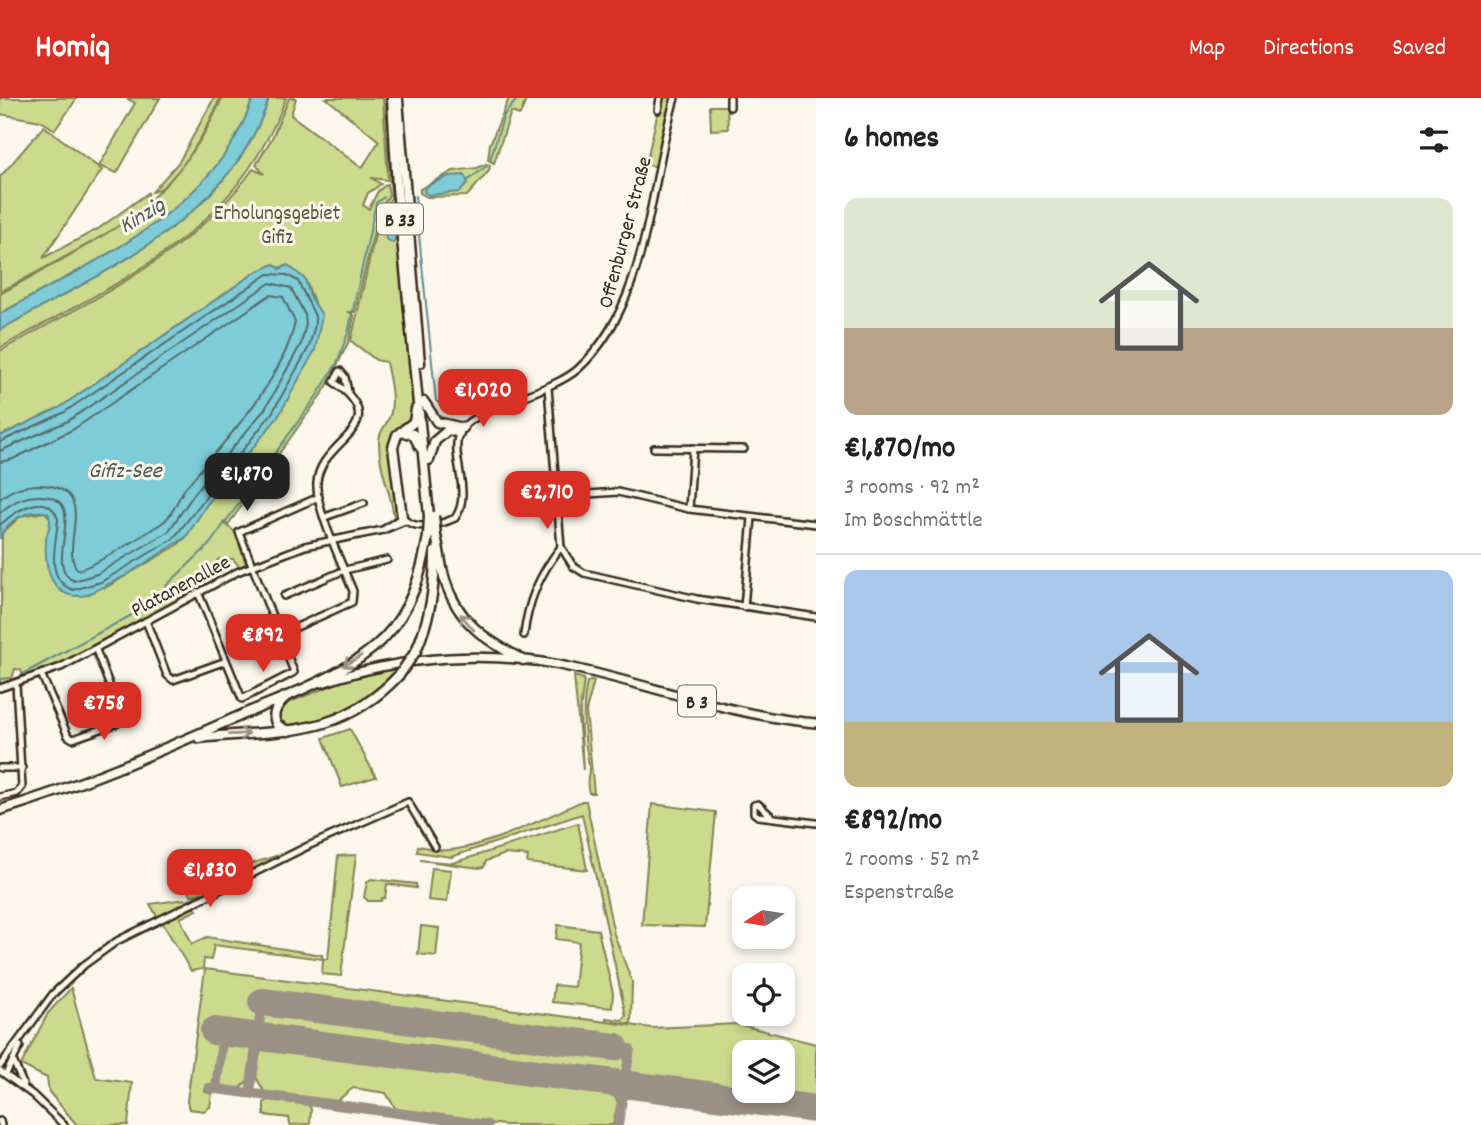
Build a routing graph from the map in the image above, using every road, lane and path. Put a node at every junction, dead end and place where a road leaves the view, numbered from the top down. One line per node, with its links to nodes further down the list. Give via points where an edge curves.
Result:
1 (395, 98): 9 (highway, B 33)
2 (660, 98): 6 (street)
3 (730, 98): 5 (street)
4 (673, 100): 7 (street, Offenburger Straße, via 636,264 616,321 578,369)
5 (730, 107)
6 (658, 110)
7 (548, 388): 10 (street, Offenburger Straße, via 474,419); 17 (street)
8 (348, 392): 18 (street, via 359,407 358,419 316,482)
9 (421, 399): 10 (highway, via 437,422); 11 (highway, via 414,422); 15 (highway, B 33); 16 (highway, B 33)
10 (461, 430): 15 (highway, via 439,436); 23 (street, via 463,501 455,518 423,526)
11 (401, 432): 16 (highway, via 413,434 419,441); 23 (highway, via 393,447)
12 (654, 448): 13 (street)
13 (693, 448): 14 (street); 20 (street)
14 (744, 449)
15 (429, 460): 16 (highway, B 33)
16 (430, 496): 25 (highway, B 33, bridge)
17 (558, 496): 20 (street, via 618,492); 27 (street)
18 (319, 497): 21 (street); 29 (street, via 241,530 239,537)
19 (364, 503): 21 (street)
20 (689, 509): 22 (street)
21 (325, 517): 26 (street)
22 (752, 518): 24 (street); 33 (street)
23 (403, 519): 26 (street, Platanenallee, via 383,530)
24 (816, 524)
25 (432, 536): 39 (highway, one-way to 25, via 486,641 463,619); 44 (highway, B 33, one-way to 44, via 417,583 386,635 373,648); 47 (highway, B 33, bridge, via 433,600 416,651 400,674 382,694 355,712 323,726)
26 (333, 538): 29 (street, Platanenallee); 30 (street)
27 (561, 547): 33 (street, via 584,573); 37 (street, via 534,591)
28 (387, 560): 30 (street)
29 (251, 567): 31 (street, Platanenallee); 36 (street)
30 (345, 570): 32 (street); 36 (street, via 352,602)
31 (198, 592): 35 (street, Platanenallee); 40 (street)
32 (284, 596)
33 (744, 607): 34 (street)
34 (816, 617)
35 (146, 621): 38 (street, Platanenallee); 40 (street, via 173,680)
36 (279, 635): 40 (street, via 294,672 242,699)
37 (524, 635)
38 (96, 650): 41 (street, Platanenallee); 41 (street, via 120,713 118,723 73,739 68,736)
39 (523, 660): 44 (main road, B 3, via 463,657 396,663); 46 (main road, B 3, via 571,667 745,714)
40 (226, 661)
41 (42, 676): 42 (street, Platanenallee)
42 (16, 684): 43 (street, Platanenallee); 50 (street)
43 (0, 688)
44 (305, 689): 45 (highway, B 3)
45 (286, 697): 47 (highway, via 274,717 277,725); 48 (highway, B 3)
46 (816, 723)
47 (290, 732): 48 (highway, B 33, one-way to 47)
48 (189, 739): 52 (highway, B 3)
49 (0, 768): 50 (street)
50 (22, 768): 51 (street, via 22,787)
51 (0, 797)
52 (0, 810)
53 (771, 816): 54 (street)
54 (816, 823)
55 (435, 847): 56 (street, via 410,801 383,811 117,942 63,983)
56 (24, 1035): 57 (street); 58 (street)
57 (14, 1063): 58 (street); 59 (street)
58 (2, 1070): 59 (street)
59 (26, 1089): 60 (street)
60 (64, 1125)

